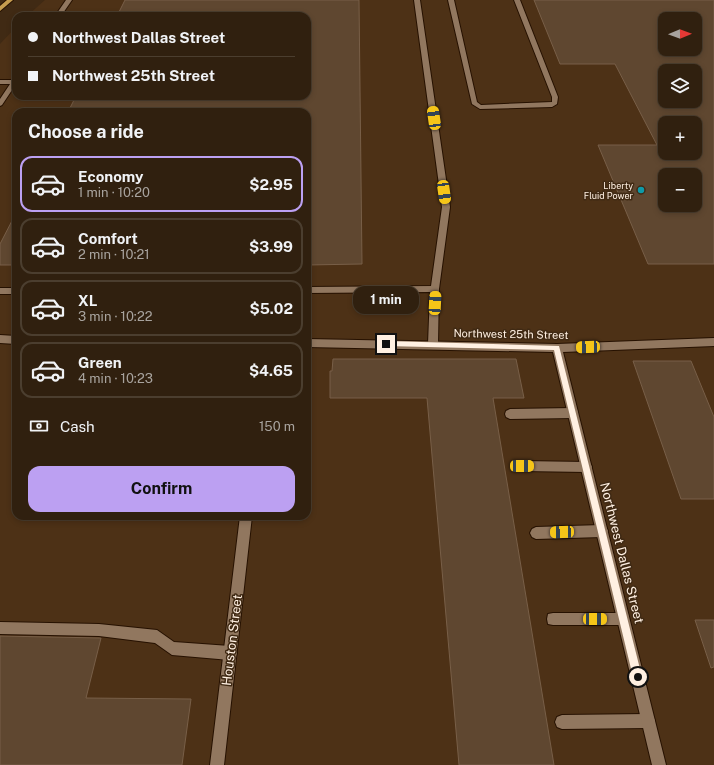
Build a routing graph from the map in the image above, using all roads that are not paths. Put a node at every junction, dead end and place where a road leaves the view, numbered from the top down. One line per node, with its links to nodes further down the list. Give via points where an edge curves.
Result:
1 (10, 0): 6 (main road)
2 (69, 0): 7 (street)
3 (417, 0): 12 (street, via 446,207)
4 (451, 0): 5 (street, via 474,103 480,107 552,106 555,97)
5 (517, 0)
6 (0, 9)
7 (61, 12)
8 (12, 81): 9 (street)
9 (0, 82)
10 (12, 86): 11 (street)
11 (0, 104)
12 (435, 289): 13 (street); 20 (street)
13 (311, 290)
14 (0, 291): 15 (street)
15 (12, 291)
16 (0, 339): 17 (street)
17 (12, 340)
18 (714, 342): 21 (street, Northwest 25th Street)
19 (311, 343): 20 (street, Northwest 25th Street)
20 (433, 344): 21 (street, Northwest 25th Street)
21 (557, 348): 22 (street, Northwest Dallas Street)
22 (573, 413): 23 (street); 25 (street, Northwest Dallas Street)
23 (510, 414)
24 (522, 466): 25 (street)
25 (586, 467): 27 (street, Northwest Dallas Street)
26 (246, 520): 32 (street, Houston Street)
27 (602, 531): 28 (street); 30 (street, Northwest Dallas Street)
28 (536, 533)
29 (553, 619): 30 (street)
30 (623, 619): 33 (street, Northwest Dallas Street)
31 (0, 628): 32 (street, via 99,630 157,637 172,648)
32 (230, 654): 35 (street, Houston Street)
33 (648, 721): 34 (street); 36 (street, Northwest Dallas Street)
34 (562, 722)
35 (217, 765)
36 (659, 765)

